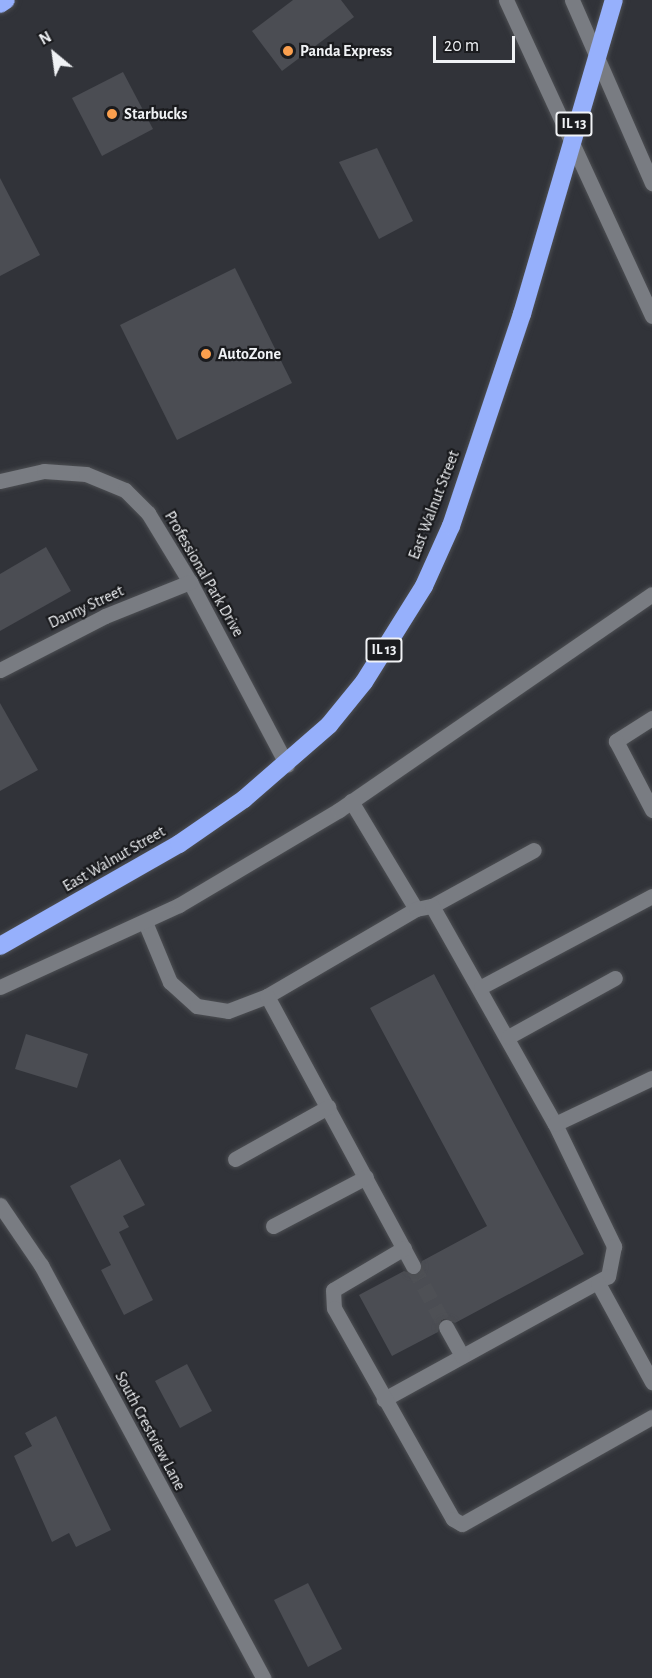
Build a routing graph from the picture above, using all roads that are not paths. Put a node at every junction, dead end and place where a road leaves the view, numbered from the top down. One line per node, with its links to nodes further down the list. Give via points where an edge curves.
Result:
1 (6, 0): 5 (highway)
2 (506, 0): 7 (street)
3 (572, 0): 6 (street)
4 (614, 0): 6 (highway, East Walnut Street / IL 13)
5 (0, 4)
6 (597, 55): 7 (highway, East Walnut Street / IL 13); 8 (street)
7 (568, 143): 9 (street); 15 (highway, East Walnut Street / IL 13, via 522,314 451,526 424,586 364,682)
8 (652, 183)
9 (652, 316)
10 (0, 481): 11 (street, Professional Park Drive, via 44,471 76,473 125,490 148,513)
11 (190, 582): 13 (street, Danny Street, via 105,616); 15 (street, Professional Park Drive)
12 (652, 594): 16 (street)
13 (0, 670)
14 (652, 718): 17 (street, via 616,741)
15 (287, 765): 23 (highway, East Walnut Street / IL 13, via 179,844)
16 (351, 801): 21 (street); 22 (street)
17 (652, 810)
18 (534, 850): 20 (street)
19 (652, 896): 26 (street)
20 (432, 906): 21 (street); 26 (street)
21 (416, 909): 27 (street)
22 (145, 922): 25 (street); 27 (street, via 170,982 197,1006 228,1011)
23 (0, 946)
24 (615, 978): 28 (street)
25 (0, 987)
26 (480, 987): 28 (street)
27 (267, 996): 30 (street)
28 (508, 1037): 31 (street)
29 (652, 1078): 31 (street)
30 (328, 1107): 32 (street); 33 (street)
31 (555, 1124): 38 (street, via 614,1245 614,1262)
32 (235, 1160)
33 (366, 1177): 35 (street); 36 (street)
34 (0, 1205): 44 (street, South Crestview Lane, via 41,1265)
35 (273, 1226)
36 (404, 1248): 37 (street); 42 (street, via 333,1290 334,1308)
37 (413, 1266)
38 (598, 1283): 40 (street); 41 (street)
39 (446, 1327): 40 (street)
40 (462, 1356): 42 (street)
41 (652, 1382)
42 (384, 1399): 43 (street, via 453,1519 462,1524)
43 (652, 1417)
44 (263, 1678)

